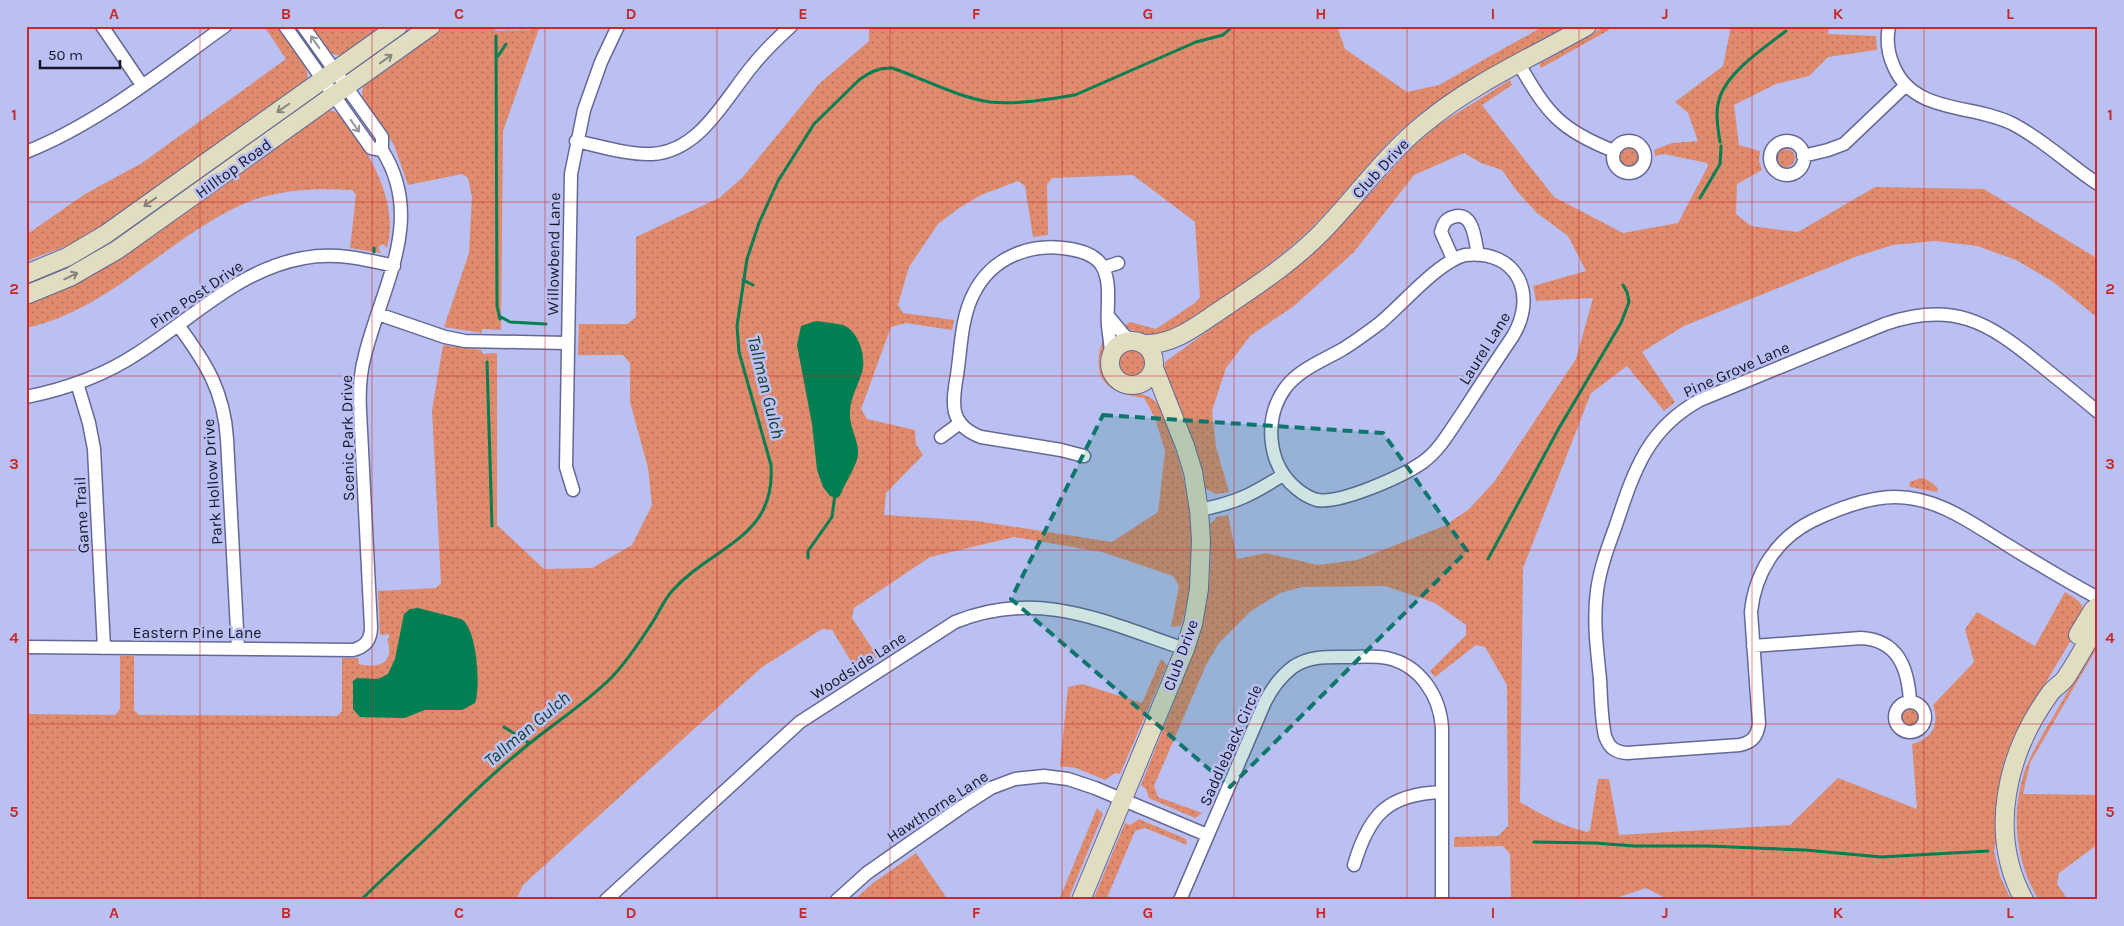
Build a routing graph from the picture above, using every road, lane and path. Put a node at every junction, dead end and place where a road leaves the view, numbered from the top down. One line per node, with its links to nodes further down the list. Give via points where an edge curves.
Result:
1 (102, 26): 13 (street)
2 (225, 26): 13 (street)
3 (285, 26): 12 (street)
4 (303, 26): 12 (street, one-way to 4)
5 (398, 26): 12 (street, Hilltop Road)
6 (431, 26): 15 (street, Hilltop Road, one-way to 6)
7 (618, 26): 16 (street, Willowbend Lane, via 594,81)
8 (791, 26): 16 (street, via 754,62 702,130 683,145 671,151 643,154)
9 (1587, 26): 11 (street, Club Drive)
10 (1888, 26): 14 (street, via 1889,56)
11 (1519, 64): 17 (street, via 1539,99 1557,120 1580,136); 31 (street, Club Drive, via 1466,94 1425,123 1299,253)
12 (329, 76): 15 (street); 26 (street, Hilltop Road, one-way to 26, via 98,239 62,260)
13 (142, 85): 18 (street, via 85,124)
14 (1905, 86): 19 (street, via 1844,144); 20 (street, via 1925,99 1994,116 2019,127)
15 (340, 91): 24 (street, Scenic Park Drive, via 382,137 382,150 395,180 401,208 401,236); 27 (street, Hilltop Road, one-way to 15, via 70,277 113,253)
16 (576, 141): 33 (street, Willowbend Lane, via 570,197)
17 (1614, 151)
18 (26, 152)
19 (1803, 156)
20 (2098, 184)
21 (1478, 255): 22 (street, Laurel Lane); 22 (street, via 1470,222 1454,216 1444,223 1441,232); 44 (street, Laurel Lane, via 1498,260 1516,275 1523,292 1523,316 1438,447 1414,468 1339,499 1312,498)
22 (1453, 259): 44 (street, Laurel Lane, via 1375,327 1298,375 1286,387 1276,406 1271,434)
23 (1118, 263): 25 (street)
24 (394, 266): 28 (street, Scenic Park Drive); 30 (street, Pine Post Drive, via 360,258 331,256 280,263 243,280)
25 (1103, 268): 29 (street); 41 (street, via 1086,253 1046,247 1020,252 985,276 970,302 965,324 953,404)
26 (26, 274)
27 (26, 295)
28 (378, 314): 33 (street, via 465,341); 53 (street, Scenic Park Drive, via 364,358 360,397)
29 (1109, 317): 32 (street, via 1124,335); 34 (street)
30 (178, 325): 36 (street, Pine Post Drive, via 119,364); 54 (street, Park Hollow Drive, via 208,368 224,413)
31 (1189, 332): 32 (street, Club Drive, via 1156,344); 35 (street, Club Drive, via 1180,345)
32 (1139, 342): 34 (street, via 1117,346); 35 (street, via 1152,353)
33 (567, 343): 45 (street, Willowbend Lane, via 566,467)
34 (1111, 356): 37 (street, via 1114,376 1126,384)
35 (1154, 366): 37 (street, via 1148,379); 39 (street, Club Drive)
36 (76, 383): 38 (street, Pine Post Drive); 52 (street, Game Trail, via 94,449)
37 (1136, 384): 39 (street)
38 (26, 397)
39 (1165, 400): 46 (street, Club Drive, via 1188,458)
40 (2098, 412): 50 (street, Pine Grove Lane, via 1999,332 1967,319 1937,314 1911,316 1885,324 1700,400 1678,413 1653,439 1637,465 1599,576 1596,633 1603,729 1608,752 1759,742)
41 (960, 423): 42 (street); 43 (street, via 981,437)
42 (941, 437)
43 (1084, 456)
44 (1283, 475): 46 (street, via 1243,499)
45 (573, 490)
46 (1199, 510): 55 (street, Club Drive, via 1199,589)
47 (2098, 598): 50 (street, via 1944,508 1908,498 1877,499 1809,523 1793,533 1774,552 1758,580 1754,596 1751,612)
48 (2098, 606): 56 (street, via 2055,674)
49 (2098, 623): 56 (street, via 2066,678)
50 (1753, 646): 57 (street, via 1861,638 1878,640 1890,648 1902,664 1908,679)
51 (26, 647): 52 (street, Eastern Pine Lane)
52 (104, 648): 54 (street, Eastern Pine Lane)
53 (370, 648): 54 (street, Eastern Pine Lane)
54 (238, 649)
55 (1185, 649): 59 (street, Club Drive); 62 (street, Woodside Lane, via 1053,608 1003,609 955,622 800,722)
56 (2052, 691): 67 (street, via 2018,750 2007,789 2004,825 2007,849 2014,878)
57 (1910, 701)
58 (1442, 792): 60 (street, Saddleback Circle, via 1441,720 1433,694 1421,677 1388,658 1317,658 1294,667 1272,689); 61 (street, via 1409,796 1385,809 1365,835); 66 (street, Saddleback Circle)
59 (1121, 799): 60 (street, Hawthorne Lane); 63 (street, Hawthorne Lane, via 1061,777 1025,777 1006,782 982,793 897,852); 64 (street, Club Drive)
60 (1207, 835): 65 (street, Saddleback Circle)
61 (1354, 865)
62 (606, 900)
63 (837, 900)
64 (1080, 900)
65 (1180, 900)
66 (1442, 900)
67 (2024, 900)

